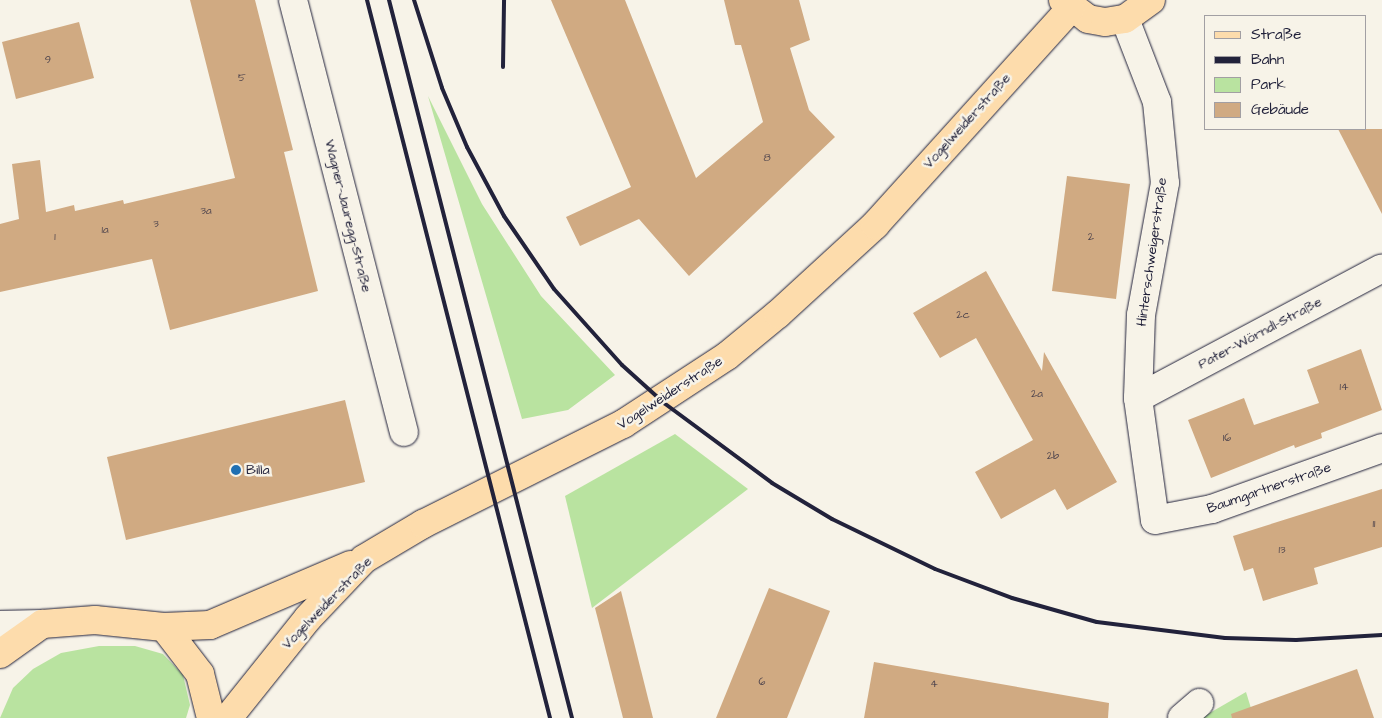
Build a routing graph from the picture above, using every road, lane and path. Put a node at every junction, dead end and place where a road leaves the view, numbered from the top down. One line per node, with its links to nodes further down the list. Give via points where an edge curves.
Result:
1 (293, 0): 7 (street, Wagner-Jauregg-Straße)
2 (1151, 0): 4 (main road)
3 (1067, 4): 4 (main road, via 1088,19); 10 (main road, Vogelweiderstraße, via 875,225 727,356 623,424 423,524)
4 (1124, 20): 6 (street, Hinterschweigerstraße, via 1157,102 1165,183 1141,315)
5 (1382, 268): 6 (street, Pater-Wörndl-Straße)
6 (1138, 398): 9 (street, Hinterschweigerstraße)
7 (404, 432)
8 (1382, 448): 9 (street, Baumgartnerstraße, via 1212,509)
9 (1155, 520)
10 (364, 559): 13 (main road, via 230,619 210,625); 16 (main road, Vogelweiderstraße, via 308,618)
11 (0, 624): 12 (street)
12 (42, 624): 13 (main road, via 95,620); 14 (main road)
13 (164, 627): 15 (main road, via 200,674)
14 (0, 654)
15 (211, 718)
16 (228, 718)

